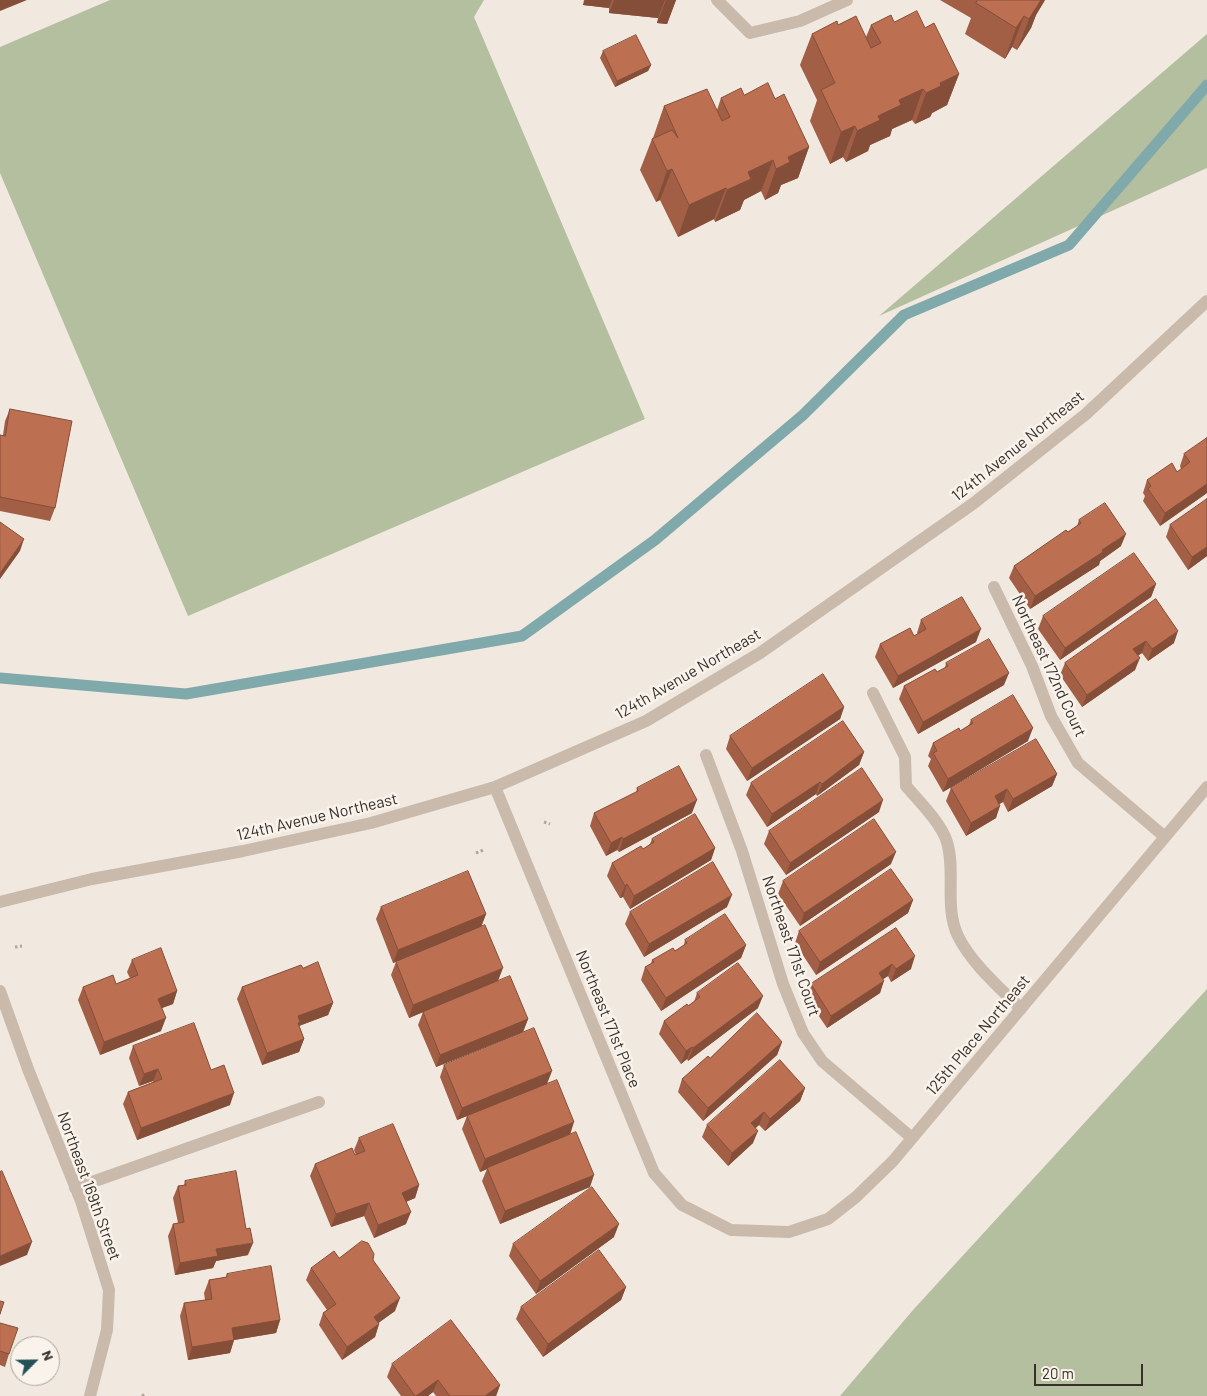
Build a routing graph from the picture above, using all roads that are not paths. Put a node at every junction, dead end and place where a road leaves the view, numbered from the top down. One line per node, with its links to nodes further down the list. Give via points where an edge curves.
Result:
1 (716, 0): 2 (street, via 750,32 800,21)
2 (846, 0)
3 (1207, 301): 7 (street, 124th Avenue Northeast, via 1086,414 974,504 760,653 646,721)
4 (994, 587): 9 (street, Northeast 172nd Court, via 1032,666 1051,716 1078,763)
5 (873, 693): 12 (street, via 905,757 906,786 921,801 947,841 950,896 957,935 990,979)
6 (706, 755): 14 (street, Northeast 171st Court, via 742,851 783,984 803,1033 822,1061)
7 (495, 787): 10 (street, 124th Avenue Northeast, via 362,825 243,852 92,879); 16 (street, Northeast 171st Place, via 654,1173 682,1205)
8 (1207, 787): 9 (street, 125th Place Northeast)
9 (1165, 838): 12 (street, 125th Place Northeast)
10 (0, 902)
11 (0, 991): 15 (street, Northeast 169th Street)
12 (1021, 1009): 14 (street, 125th Place Northeast)
13 (320, 1102): 15 (street)
14 (912, 1138): 16 (street, 125th Place Northeast, via 856,1197 828,1219 788,1232)
15 (75, 1188): 17 (street, Northeast 169th Street, via 109,1290 107,1330)
16 (731, 1230)
17 (90, 1396)

